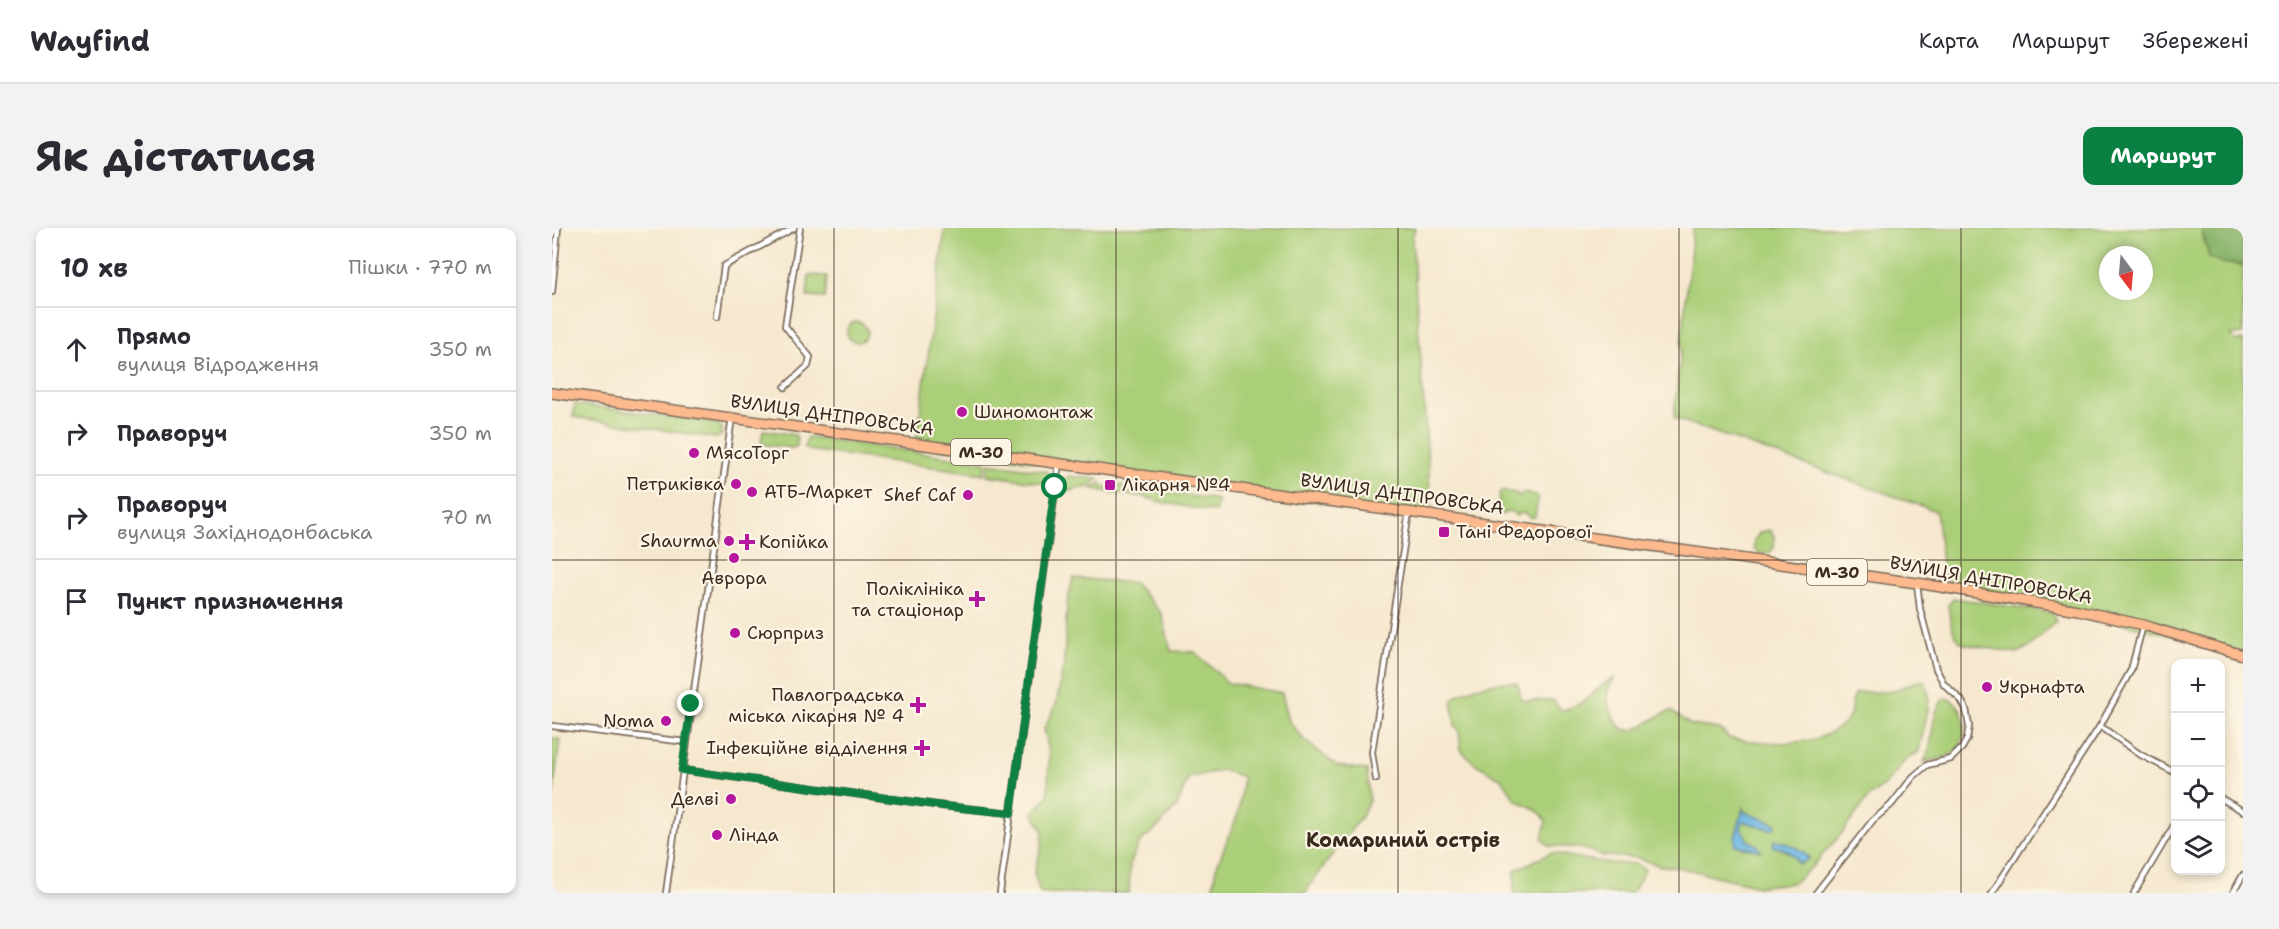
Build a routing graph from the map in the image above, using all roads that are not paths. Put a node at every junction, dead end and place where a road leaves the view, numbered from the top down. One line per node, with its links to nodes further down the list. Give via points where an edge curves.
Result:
1 (558, 228): 4 (street)
2 (794, 228): 5 (street, via 724,266)
3 (800, 228): 6 (street, via 785,326 810,357 808,366)
4 (552, 292)
5 (717, 317)
6 (785, 387)
7 (552, 393): 8 (highway, ВУЛИЦЯ ДНІПРОВСЬКА / М-30)
8 (732, 417): 9 (highway, ВУЛИЦЯ ДНІПРОВСЬКА / М-30); 16 (street)
9 (1059, 463): 10 (highway, ВУЛИЦЯ ДНІПРОВСЬКА / М-30); 22 (street)
10 (1409, 512): 11 (highway, ВУЛИЦЯ ДНІПРОВСЬКА / М-30); 19 (street, via 1371,752)
11 (1917, 584): 12 (highway, ВУЛИЦЯ ДНІПРОВСЬКА / М-30, via 2078,610); 25 (street, via 1936,669 1966,710 1967,739 1951,759 1927,765 1913,777)
12 (2144, 625): 13 (highway, ВУЛИЦЯ ДНІПРОВСЬКА / М-30); 15 (street, via 2131,670)
13 (2243, 655)
14 (552, 726): 16 (street)
15 (2100, 726): 18 (street); 28 (street)
16 (686, 742): 17 (street)
17 (682, 770): 22 (street); 26 (street)
18 (2171, 772)
19 (1376, 778)
20 (2225, 801): 21 (street)
21 (2243, 811)
22 (1011, 813): 27 (street)
23 (2171, 829): 29 (street)
24 (2243, 875): 30 (street)
25 (1816, 892)
26 (666, 893)
27 (1000, 893)
28 (1992, 893)
29 (2134, 893)
30 (2233, 893)

